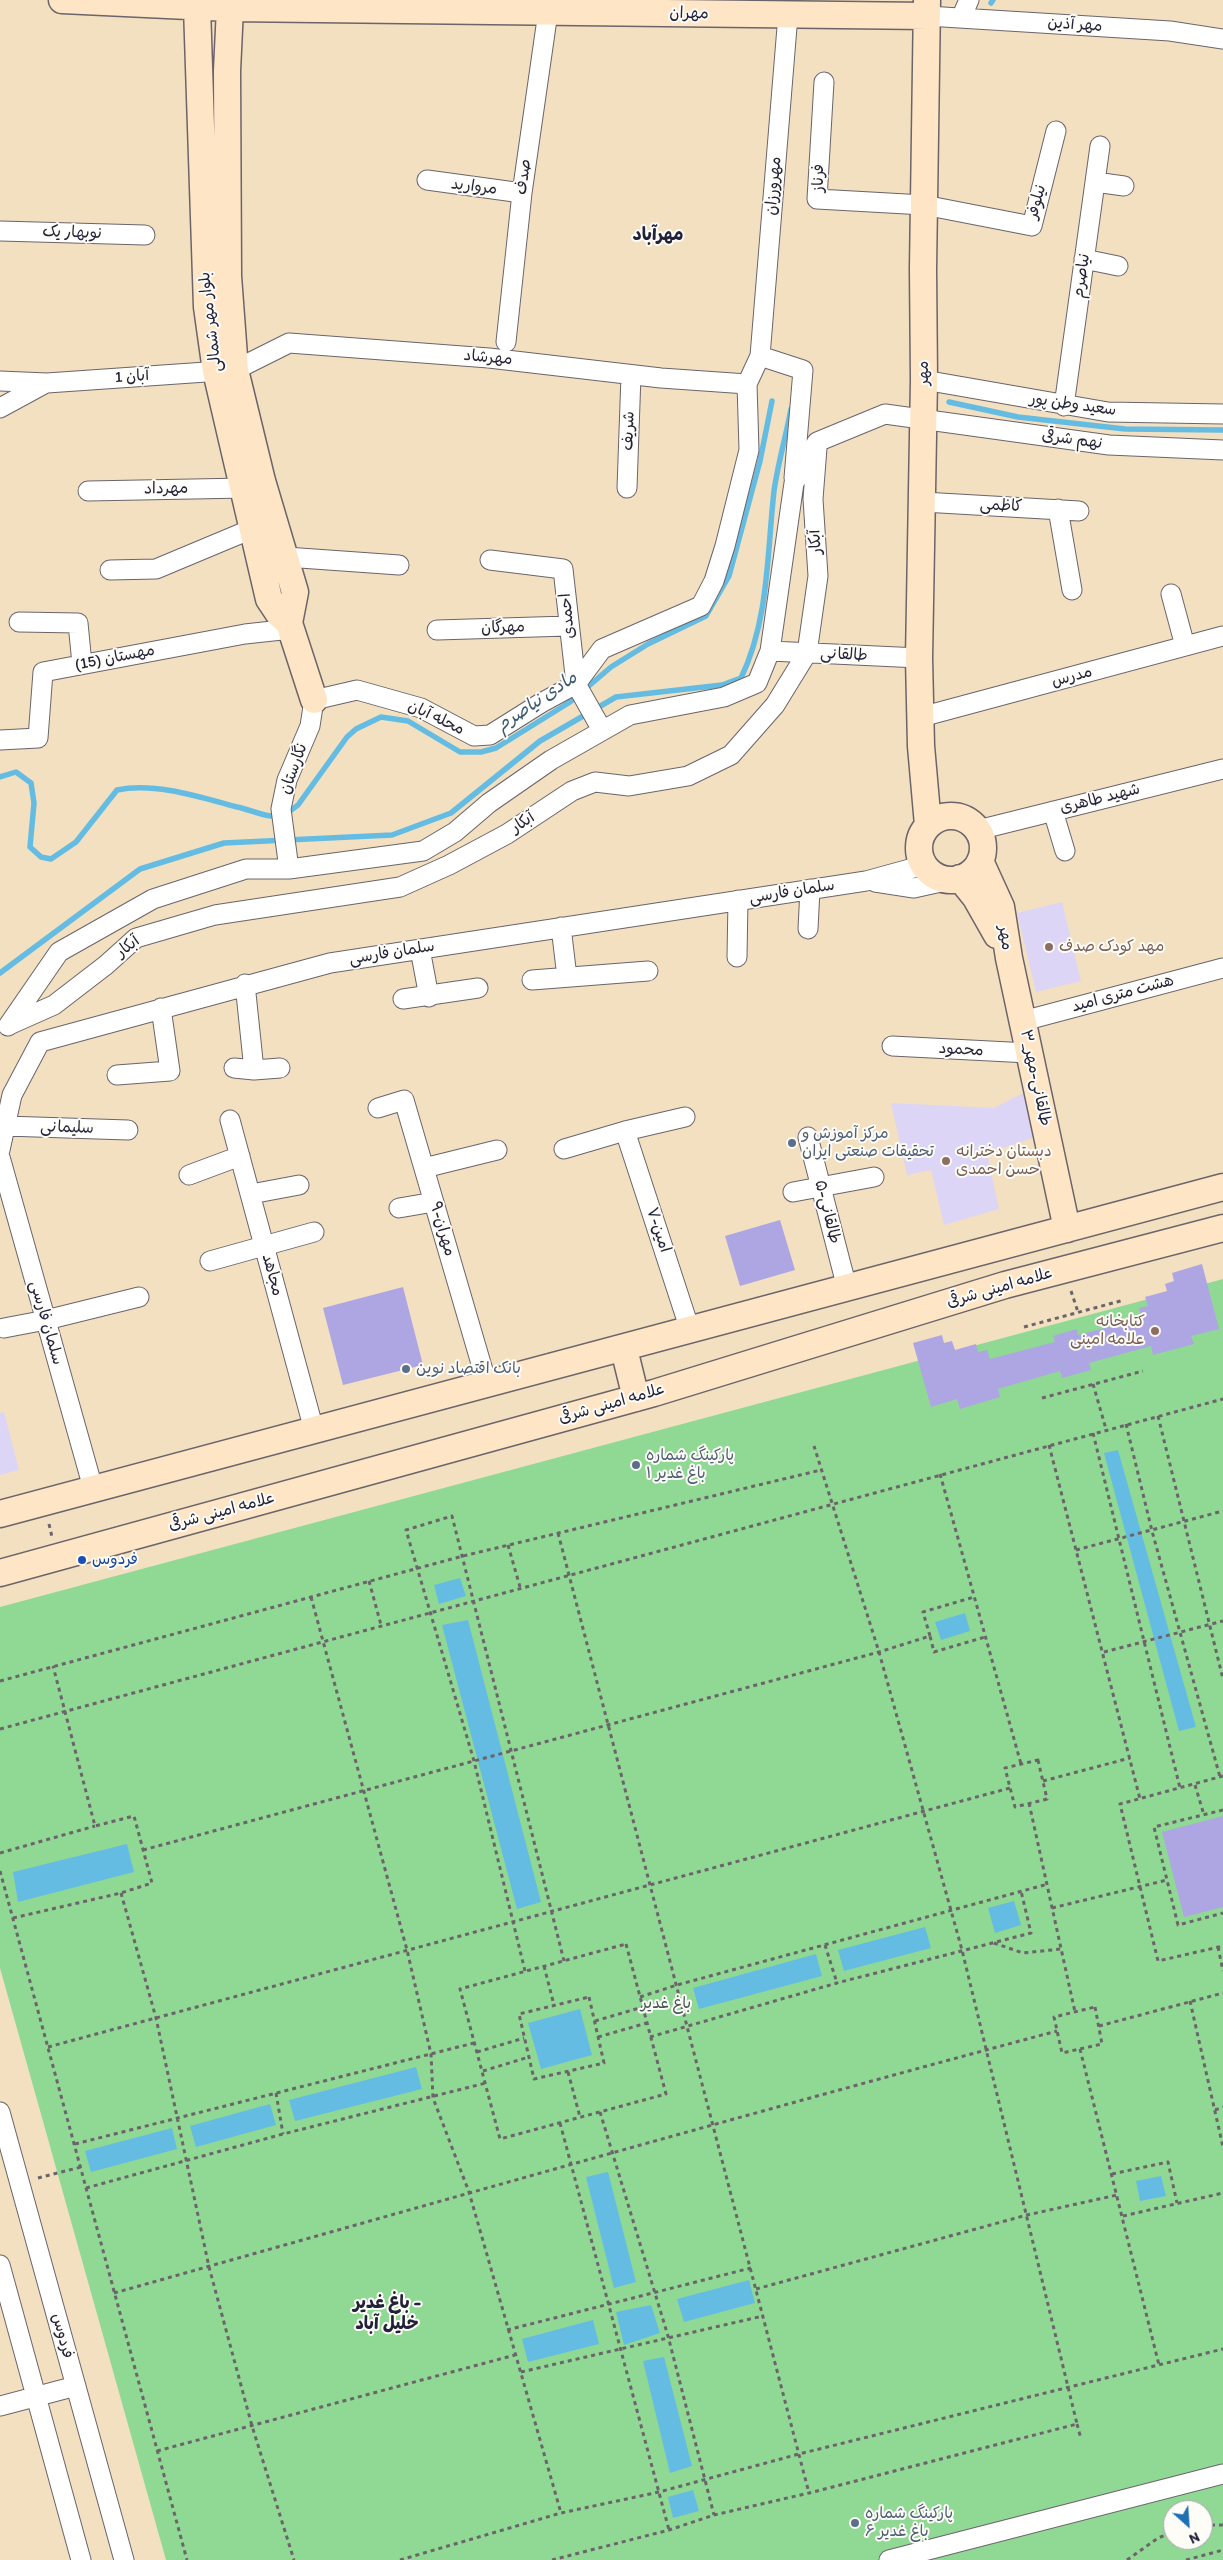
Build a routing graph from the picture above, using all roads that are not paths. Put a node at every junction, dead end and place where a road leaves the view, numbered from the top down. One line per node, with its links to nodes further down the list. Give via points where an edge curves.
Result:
1 (62, 0): 3 (main road, مهران)
2 (969, 0): 9 (street)
3 (197, 7): 5 (main road, مهران); 25 (main road, بلوار مهر شمالی, via 207,307)
4 (649, 7): 7 (main road, مهران); 8 (main road, مهران)
5 (230, 8): 7 (main road, مهران); 25 (main road, بلوار مهر شمالی)
6 (927, 8): 8 (main road, مهران); 9 (street, مهر آذین); 18 (main road, مهر)
7 (548, 12): 17 (street, صدف)
8 (788, 15): 24 (street, مهرورزان)
9 (961, 18): 10 (street, مهر آذین, via 1170,31)
10 (1223, 39)
11 (824, 82): 18 (street, فرناز, via 817,199)
12 (1056, 131): 18 (street, نیلوفر, via 1032,226)
13 (1100, 146): 15 (street, نیاصرم)
14 (426, 180): 17 (street, مروارید)
15 (1095, 182): 16 (street); 21 (street, نیاصرم)
16 (1124, 186)
17 (522, 193): 23 (street, صدف)
18 (924, 205): 27 (main road, مهر)
19 (0, 231): 20 (street, نوبهار یک)
20 (145, 235)
21 (1084, 259): 22 (street); 31 (street, نیاصرم)
22 (1118, 266)
23 (506, 342)
24 (760, 356): 30 (street); 37 (street, via 803,370)
25 (226, 371): 26 (street, مهرشاد, via 289,342 489,358); 29 (street, 1 آبان); 38 (main road, بلوار مهر شمالی); 45 (main road, بلوار مهر شمالی)
26 (631, 375): 30 (street, مهرشاد); 39 (street, شریف)
27 (924, 380): 31 (street, سعید وطن پور); 34 (main road, مهر)
28 (0, 381): 29 (street, 1 آبان)
29 (47, 383): 32 (street)
30 (746, 384): 61 (street, via 749,450 725,546 714,581 701,606 602,649)
31 (1064, 406): 33 (street, سعید وطن پور, via 1108,412)
32 (0, 408)
33 (1223, 414)
34 (923, 418): 35 (street, via 885,414); 36 (street, نهم شرقی, via 1109,445); 41 (main road, مهر)
35 (817, 442): 37 (street, آبکار); 58 (street, آبکار, via 813,499 818,576)
36 (1223, 450)
37 (794, 484): 57 (street, آبکار)
38 (245, 488): 40 (street, مهرداد); 44 (main road, بلوار مهر شمالی)
39 (627, 488)
40 (88, 491)
41 (922, 502): 42 (street, کاظمی); 59 (main road, مهر)
42 (1058, 509): 43 (street, کاظمی); 49 (street)
43 (1079, 511)
44 (254, 528): 48 (street, via 156,569); 52 (main road, بلوار مهر شمالی, via 269,599)
45 (286, 557): 47 (street); 52 (main road, بلوار مهر شمالی, via 295,592)
46 (490, 560): 53 (street, احمدی, via 563,569)
47 (399, 565)
48 (110, 570)
49 (1072, 590)
50 (1171, 594): 56 (street)
51 (19, 622): 60 (street, via 78,623)
52 (290, 626): 60 (street, مهستان (15)); 62 (main road, بلوار مهر شمالی)
53 (568, 626): 54 (street, مهرگان); 61 (street, احمدی)
54 (437, 630)
55 (1223, 636): 56 (street, مدرس)
56 (1185, 646): 63 (street, مدرس)
57 (770, 651): 58 (street, طالقانی); 64 (street, آبکار, via 757,683 724,697 630,715)
58 (807, 653): 59 (street, طالقانی); 94 (street, آبکار, via 775,705 731,755 688,776 629,786 595,782 579,788 498,838 400,887 214,916 136,938 54,1004)
59 (919, 658): 63 (main road, مهر)
60 (82, 664): 65 (street, مهستان (15), via 43,672 38,738)
61 (576, 684): 62 (street, محله آبان, via 490,735 474,736 421,708 357,690); 64 (street, احمدی)
62 (314, 700): 74 (street, نگارستان, via 310,726 287,780 281,809)
63 (921, 717): 66 (main road, مهر)
64 (602, 730): 74 (street, آبکار, via 551,760 423,851)
65 (0, 740)
66 (922, 746): 69 (main road, مهر, via 946,798); 70 (main road, مهر)
67 (1223, 769): 68 (street, شهید طاهری)
68 (1053, 811): 69 (street, شهید طاهری); 71 (street)
69 (969, 823): 70 (main road, via 944,816); 72 (main road, via 983,845)
70 (928, 825): 73 (main road, via 920,840 920,857)
71 (1065, 851)
72 (980, 861): 75 (main road, via 975,869); 83 (main road, مهر, via 1001,907)
73 (924, 865): 75 (main road, via 931,873); 76 (street, سلمان فارسی)
74 (289, 869): 94 (street, آبکار, via 246,869 207,880 153,899 106,924 59,952)
75 (955, 879): 76 (street, سلمان فارسی, via 914,888); 83 (main road, مهر, via 976,898)
76 (866, 881): 77 (street, سلمان فارسی)
77 (810, 889): 78 (street, سلمان فارسی); 80 (street)
78 (738, 900): 79 (street, سلمان فارسی); 82 (street)
79 (561, 927): 81 (street, سلمان فارسی); 86 (street)
80 (808, 929)
81 (420, 949): 88 (street, سلمان فارسی, via 330,963); 90 (street)
82 (737, 957)
83 (1009, 958): 93 (main road, ۳_طالقانی-مهر)
84 (1223, 968): 93 (street, هشت متری امید)
85 (648, 971): 86 (street)
86 (567, 976): 87 (street)
87 (532, 980)
88 (245, 984): 92 (street, سلمان فارسی); 100 (street)
89 (478, 988): 90 (street)
90 (429, 997): 91 (street)
91 (403, 1000)
92 (161, 1008): 95 (street, سلمان فارسی); 101 (street, via 170,1071)
93 (1023, 1020): 97 (main road, ۳_طالقانی-مهر)
94 (4, 1024): 95 (street)
95 (40, 1042): 105 (street, via 12,1095)
96 (892, 1046): 97 (street, محمود)
97 (1030, 1053): 126 (main road, ۳_طالقانی-مهر)
98 (234, 1068): 100 (street)
99 (280, 1068): 100 (street)
100 (254, 1070)
101 (117, 1075)
102 (378, 1108): 114 (street, ۹-مهران, via 404,1100)
103 (685, 1117): 107 (street)
104 (230, 1120): 112 (street, مجاهد)
105 (5, 1126): 106 (street, سلیمانی); 110 (street)
106 (128, 1130)
107 (625, 1131): 109 (street); 134 (street, ۷-امین)
108 (808, 1136): 118 (street, ۵-طالقانی)
109 (564, 1149)
110 (0, 1150)
111 (497, 1150): 114 (street)
112 (240, 1156): 115 (street); 121 (street, مجاهد)
113 (0, 1157): 124 (street, سلمان فارسی)
114 (424, 1168): 122 (street, ۹-مهران)
115 (188, 1175)
116 (874, 1177): 118 (street)
117 (298, 1185): 121 (street)
118 (821, 1186): 120 (street); 130 (street, ۵-طالقانی)
119 (1223, 1187): 126 (main road)
120 (792, 1192)
121 (251, 1194): 128 (street, مجاهد)
122 (434, 1202): 123 (street); 136 (street, ۹-مهران)
123 (399, 1208)
124 (9, 1221): 132 (street, سلمان فارسی)
125 (1223, 1228): 137 (main road, علامه امینی شرقی, via 1005,1285)
126 (1067, 1229): 130 (main road)
127 (314, 1232): 128 (street)
128 (264, 1245): 129 (street); 138 (street, مجاهد)
129 (210, 1261)
130 (846, 1288): 134 (main road)
131 (139, 1298): 132 (street)
132 (46, 1320): 133 (street); 139 (street, سلمان فارسی)
133 (4, 1328)
134 (690, 1330): 135 (main road)
135 (624, 1349): 136 (main road); 137 (main road)
136 (487, 1384): 138 (main road)
137 (636, 1398): 141 (main road, علامه امینی شرقی)
138 (314, 1430): 139 (main road)
139 (93, 1488): 140 (main road)
140 (0, 1514)
141 (0, 1574)
142 (0, 2112): 144 (street, فردوس)
143 (0, 2265): 145 (street)
144 (76, 2386): 145 (street); 149 (street, فردوس)
145 (36, 2397): 146 (street); 148 (street)
146 (0, 2406)
147 (1223, 2474): 150 (street)
148 (81, 2560)
149 (124, 2560)
150 (889, 2560)

